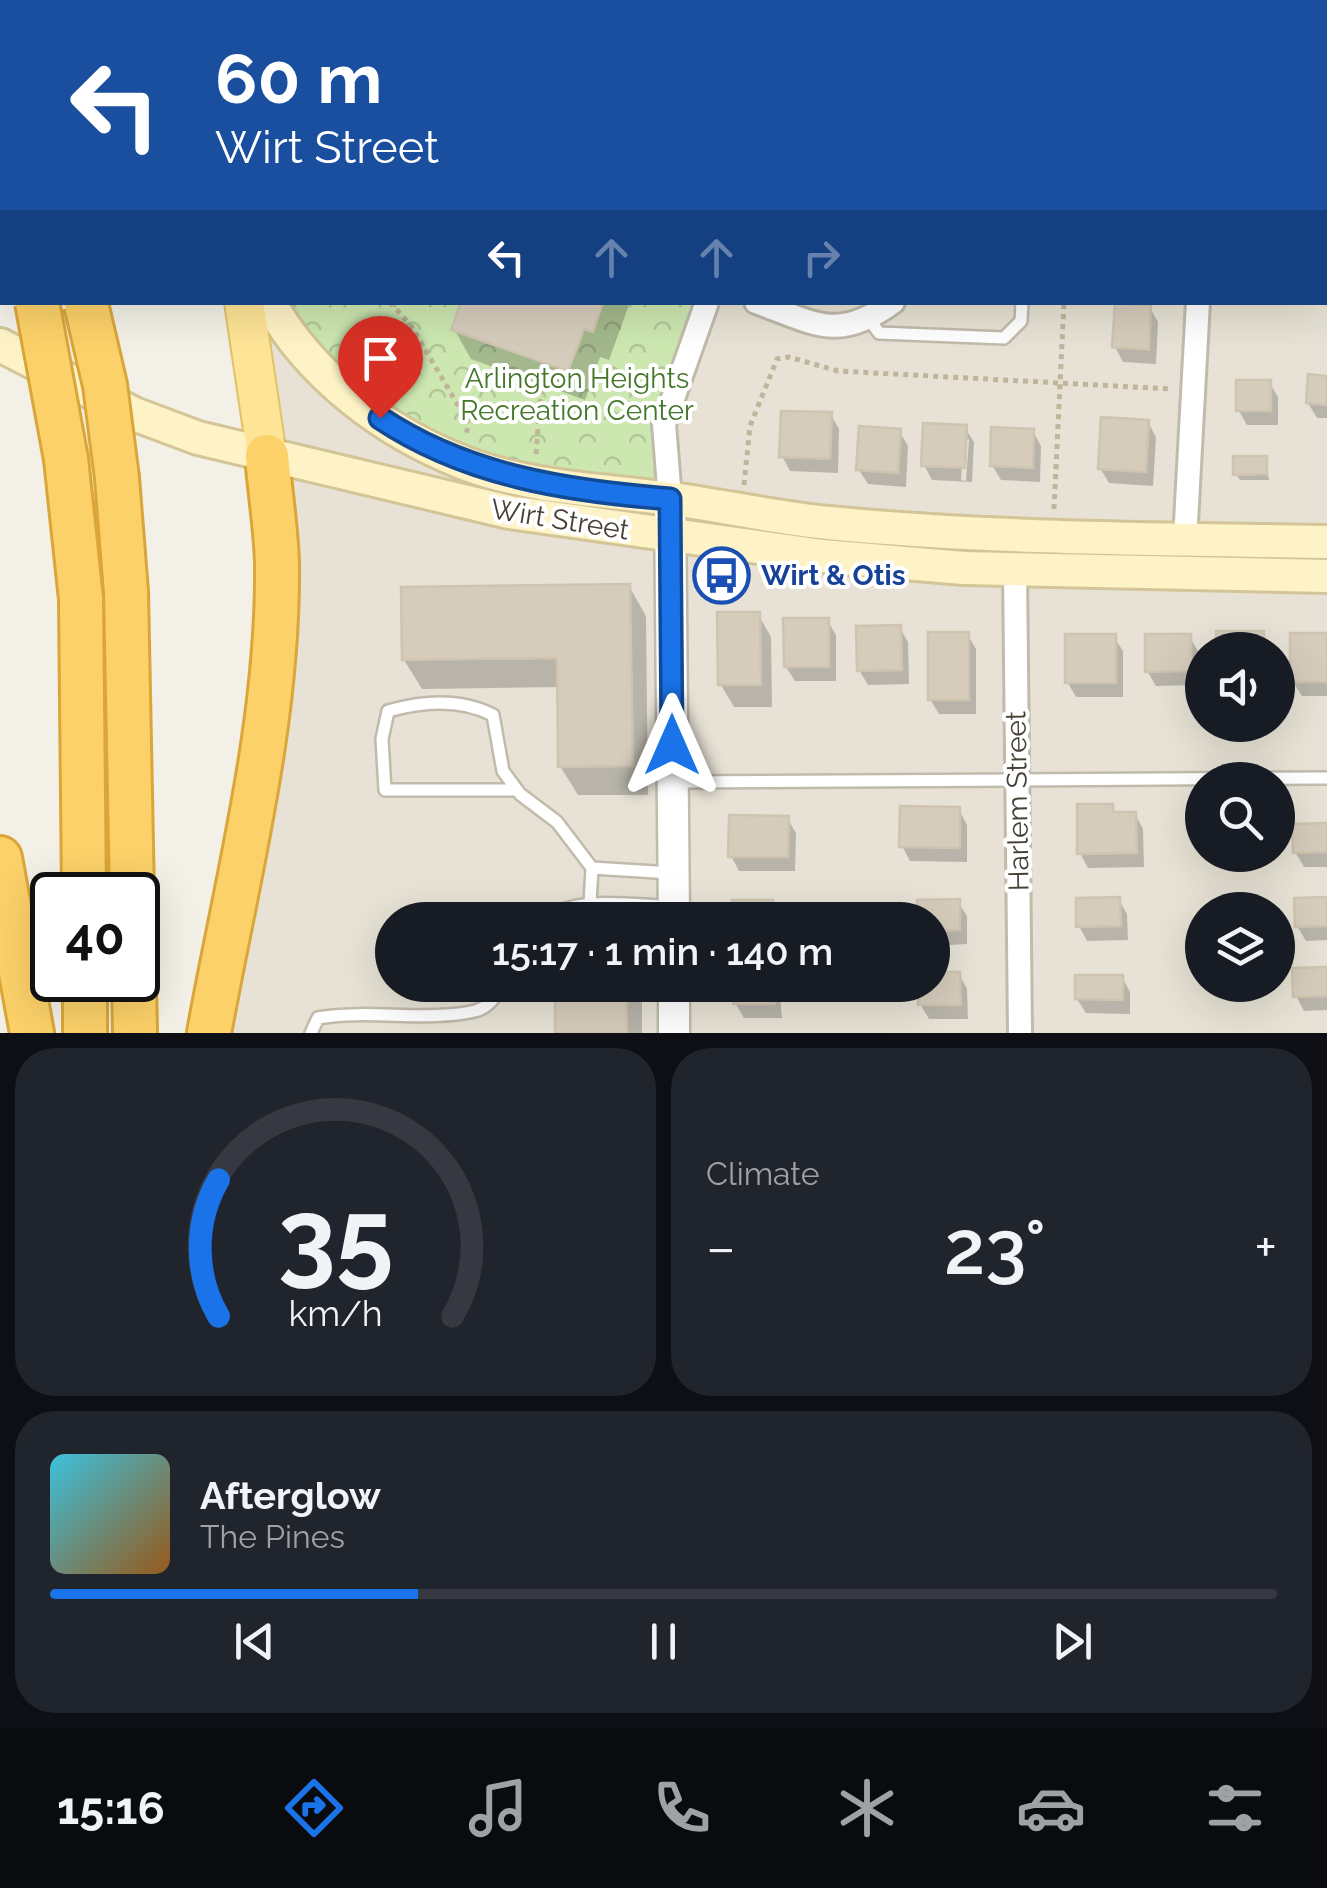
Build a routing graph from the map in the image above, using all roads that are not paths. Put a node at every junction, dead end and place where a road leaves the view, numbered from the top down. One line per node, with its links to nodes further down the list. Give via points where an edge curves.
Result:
1 (39, 305): 25 (highway, bridge, via 66,460 81,600)
2 (86, 305): 26 (highway, bridge, via 105,385 126,592)
3 (244, 305): 12 (main road)
4 (271, 305): 13 (main road, Wirt Street, via 314,364 355,402 406,435 484,470)
5 (706, 305): 13 (street, via 664,424)
6 (765, 305): 10 (street, via 840,329)
7 (889, 305): 10 (street)
8 (1022, 305): 10 (lane, via 1021,321 1004,338 879,332)
9 (1198, 305): 15 (street)
10 (870, 320)
11 (0, 345): 12 (main road, Wirt Street, via 134,414)
12 (267, 456): 14 (main road, Wirt Street, via 509,512); 37 (highway, via 277,567 274,658)
13 (670, 499): 14 (street); 15 (main road, Wirt Street, via 895,529)
14 (669, 536): 17 (main road, Wirt Street, via 822,556); 21 (street)
15 (1186, 540): 16 (main road, Wirt Street)
16 (1327, 542)
17 (1015, 569): 18 (main road, Wirt Street); 19 (street, Harlem Street)
18 (1327, 576)
19 (1017, 778): 20 (lane); 21 (lane); 40 (street, Harlem Street)
20 (1327, 778)
21 (673, 782): 27 (street)
22 (517, 790): 22 (lane, via 503,771 493,716 471,704 414,703 388,711 382,739 386,790); 24 (lane, via 557,822)
23 (0, 858): 34 (highway)
24 (592, 868): 27 (lane); 28 (lane)
25 (84, 872)
26 (132, 872)
27 (674, 873): 29 (street)
28 (590, 902)
29 (674, 902)
30 (84, 1002): 35 (highway)
31 (134, 1002): 36 (highway)
32 (489, 1002): 38 (lane, via 477,1011 348,1012 318,1018)
33 (674, 1002): 39 (street)
34 (32, 1033)
35 (85, 1033)
36 (134, 1033)
37 (209, 1033)
38 (310, 1033)
39 (674, 1033)
40 (1020, 1033)

